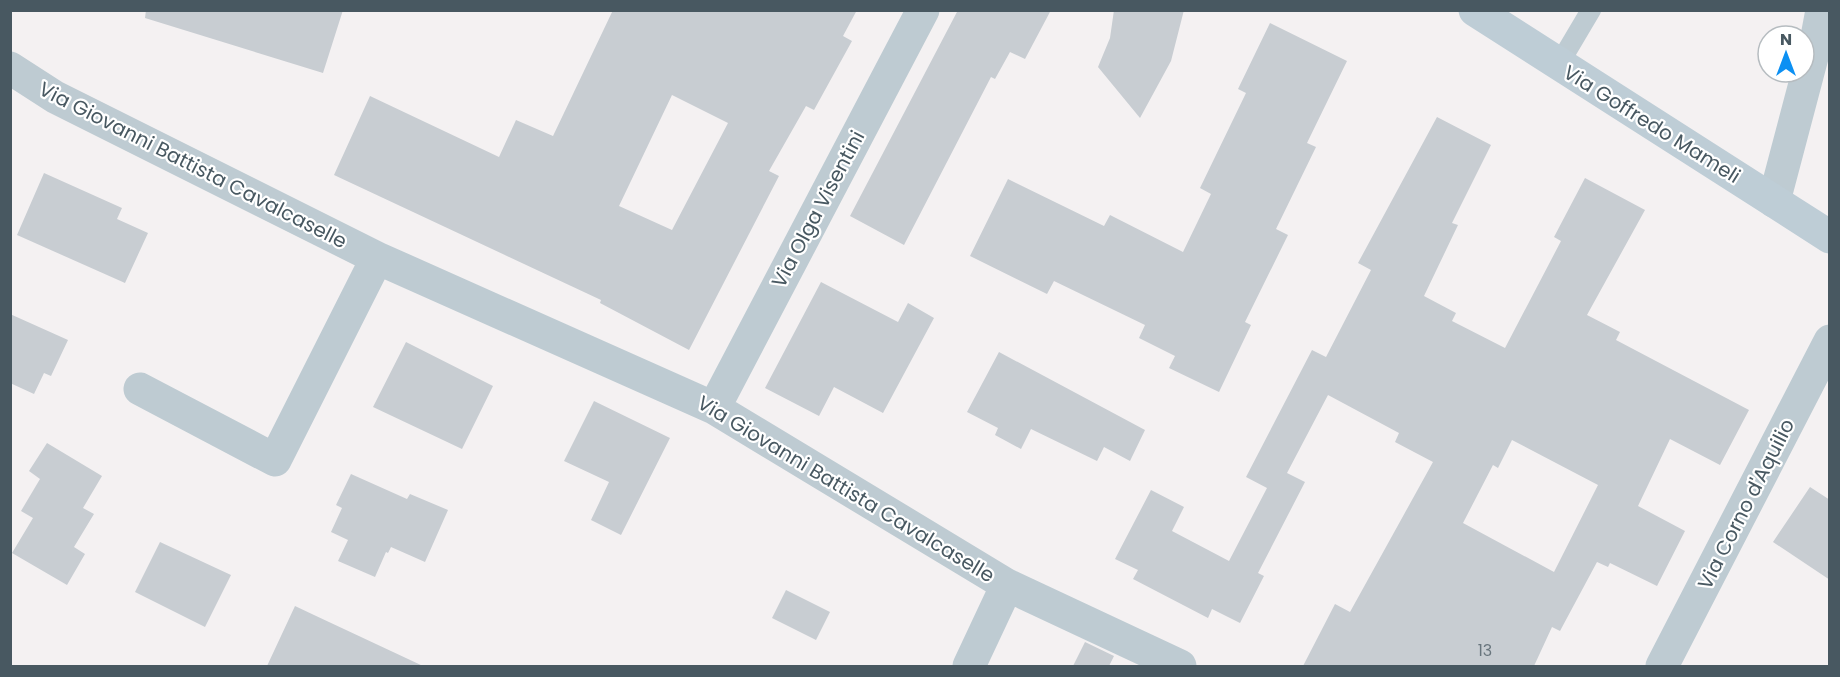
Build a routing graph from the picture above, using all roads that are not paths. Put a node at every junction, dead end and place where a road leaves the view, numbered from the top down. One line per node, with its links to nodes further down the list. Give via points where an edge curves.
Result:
1 (923, 10): 13 (street, Via Olga Visentini)
2 (1475, 10): 6 (main road, Via Goffredo Mameli)
3 (1591, 10): 6 (lane)
4 (1822, 10): 5 (street)
5 (1823, 45): 8 (street)
6 (1559, 64): 8 (main road, Via Goffredo Mameli)
7 (10, 68): 10 (street, Via Giovanni Battista Cavalcaselle, via 55,97)
8 (1774, 201): 9 (main road, Via Goffredo Mameli)
9 (1830, 237)
10 (377, 258): 12 (street, via 274,460); 13 (street, Via Giovanni Battista Cavalcaselle)
11 (1830, 341): 17 (street, Via Corno d'Aquilio)
12 (140, 389)
13 (714, 408): 14 (street, Via Giovanni Battista Cavalcaselle)
14 (1007, 585): 15 (street); 16 (street, Via Giovanni Battista Cavalcaselle)
15 (969, 666)
16 (1180, 666)
17 (1662, 666)

